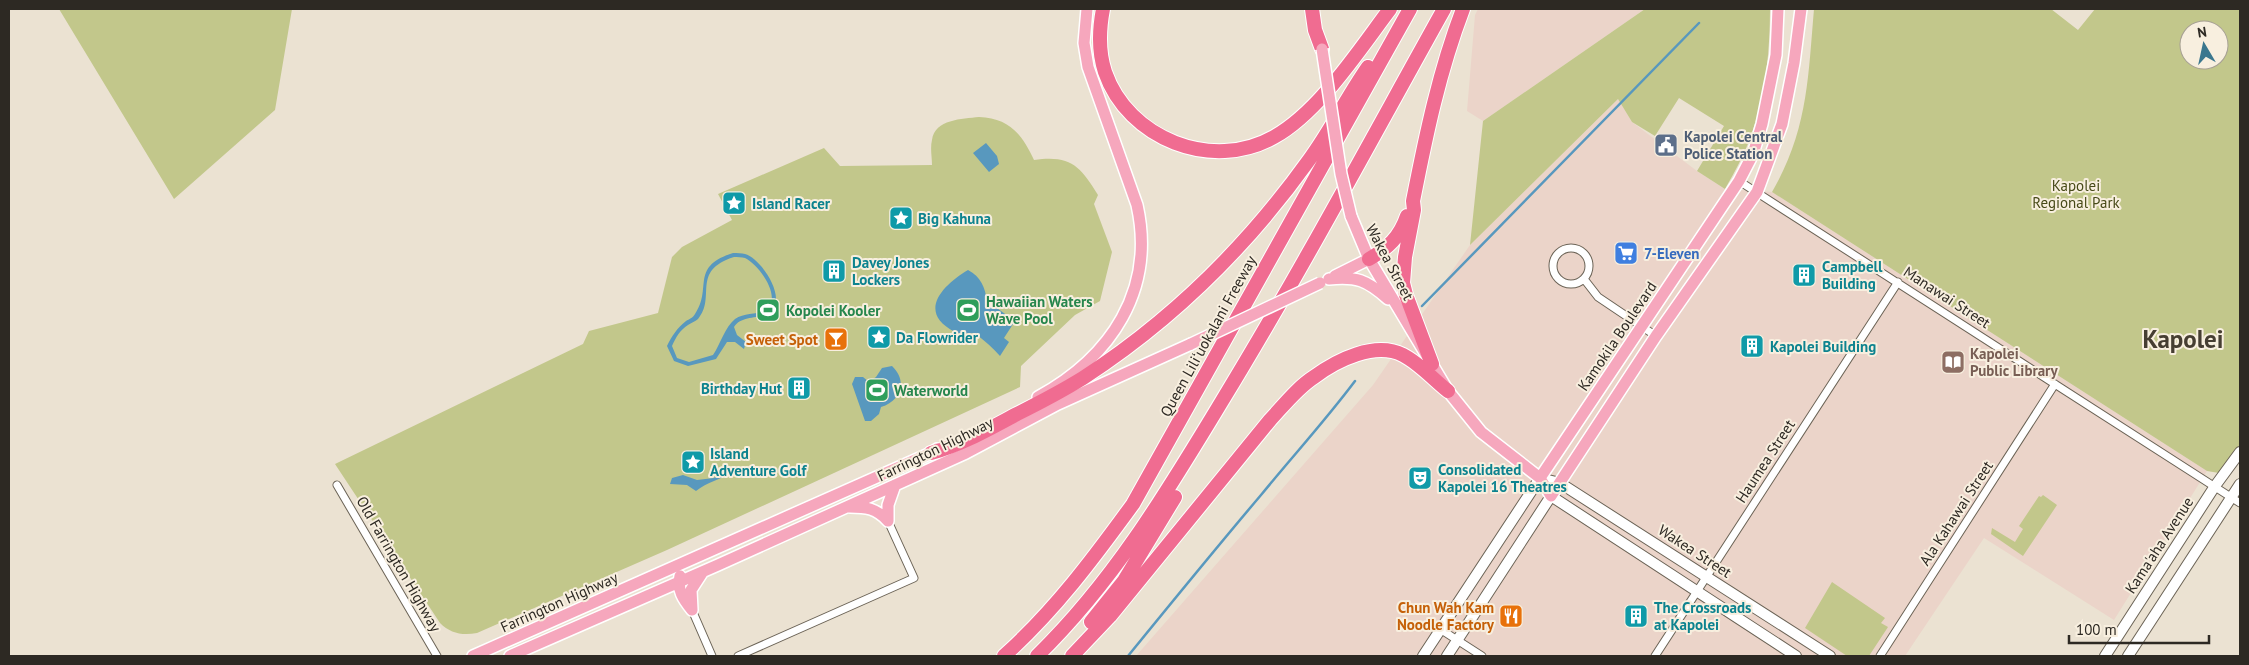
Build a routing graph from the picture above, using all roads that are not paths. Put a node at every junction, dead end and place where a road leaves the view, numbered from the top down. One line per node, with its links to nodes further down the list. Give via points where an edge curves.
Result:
1 (1086, 9): 27 (main road, Farrington Highway, via 1084,43 1088,67 1132,187 1142,225 1138,281 1129,307 1113,332 1086,362 1041,395)
2 (1103, 9): 5 (highway, via 1102,59 1109,83 1123,105 1141,123 1168,141 1189,148 1219,151 1260,144 1292,126 1340,75)
3 (1312, 9): 11 (highway)
4 (1317, 9): 11 (main road, Wakea Street)
5 (1390, 9)
6 (1409, 9): 27 (highway, via 1299,174 1252,231 1193,292 1083,378 947,449); 53 (highway, Queen Liliʻuokalani Freeway, via 1133,504 1080,577 1036,627)
7 (1444, 9): 21 (highway)
8 (1463, 9): 14 (highway, via 1430,113)
9 (1778, 9): 12 (main road, Kamokila Boulevard, via 1776,55 1762,124 1754,154)
10 (1802, 9): 13 (main road, via 1782,124)
11 (1322, 49): 15 (main road, Wakea Street, bridge, via 1341,174 1351,216)
12 (1739, 181): 13 (street, Manawai Street); 20 (main road, Kamokila Boulevard)
13 (1757, 192): 18 (street, Manawai Street); 22 (main road)
14 (1413, 202): 15 (highway, via 1394,241); 23 (highway, via 1403,283)
15 (1369, 258): 17 (main road, Farrington Highway); 19 (main road, Wakea Street)
16 (1584, 279): 16 (street, via 1590,269 1584,252 1569,247 1558,252 1553,262 1558,279 1571,284); 20 (street, via 1598,297)
17 (1324, 281): 19 (main road, via 1360,280 1377,289); 32 (main road, Farrington Highway, bridge, via 1058,404 966,453)
18 (1898, 282): 24 (street, Manawai Street); 40 (street, Haumea Street)
19 (1395, 305): 23 (main road, Wakea Street)
20 (1642, 326): 22 (street); 28 (main road, Kamokila Boulevard)
21 (1262, 336): 54 (highway, via 1170,490 1131,547 1094,595); 55 (highway, via 1226,408 1144,549 1102,610)
22 (1656, 336): 29 (main road)
23 (1432, 364): 25 (main road, Wakea Street)
24 (2055, 384): 33 (street, Manawai Street); 63 (street, Ala Kahawai Street)
25 (1448, 391): 28 (main road, Wakea Street, via 1481,432); 56 (highway, via 1404,356 1387,351 1365,352 1314,376 1270,420 1110,616)
26 (2240, 452): 33 (street, Kama'aha Avenue)
27 (931, 453): 38 (main road, Farrington Highway)
28 (1540, 478): 29 (street, Wakea Street); 34 (main road, Wakea Street); 46 (street, Kamokila Boulevard)
29 (1560, 483): 34 (main road); 40 (street, Wakea Street)
30 (2240, 484): 35 (street)
31 (337, 485): 48 (street, Old Farrington Highway)
32 (895, 485): 36 (main road, Farrington Highway); 37 (main road, via 888,505)
33 (2215, 486): 35 (street, Manawai Street); 64 (street, Kama'aha Avenue)
34 (1551, 496): 42 (street, Wakea Street); 47 (street)
35 (2236, 500): 65 (street)
36 (847, 507): 37 (main road, via 868,508 881,513); 39 (main road, Farrington Highway)
37 (888, 521): 52 (street, via 914,578)
38 (692, 560): 41 (main road); 49 (main road, Farrington Highway)
39 (703, 572): 41 (main road, Farrington Highway); 45 (main road, via 691,590)
40 (1707, 576): 42 (street, Haumea Street); 62 (street, Wakea Street)
41 (679, 582): 43 (main road, Farrington Highway); 44 (main road)
42 (1697, 591): 60 (street, Haumea Street); 61 (street, Wakea Street)
43 (649, 596): 44 (main road); 50 (main road, Farrington Highway)
44 (682, 598): 45 (main road)
45 (692, 610): 51 (street)
46 (1440, 630): 47 (street); 57 (street, Kamokila Boulevard)
47 (1457, 640): 58 (street); 59 (street)
48 (437, 656)
49 (473, 656)
50 (510, 656)
51 (712, 656)
52 (738, 656)
53 (1004, 656)
54 (1037, 656)
55 (1061, 656)
56 (1072, 656)
57 (1423, 656)
58 (1447, 656)
59 (1482, 656)
60 (1655, 656)
61 (1796, 656)
62 (1830, 656)
63 (1880, 656)
64 (2105, 656)
65 (2128, 656)

